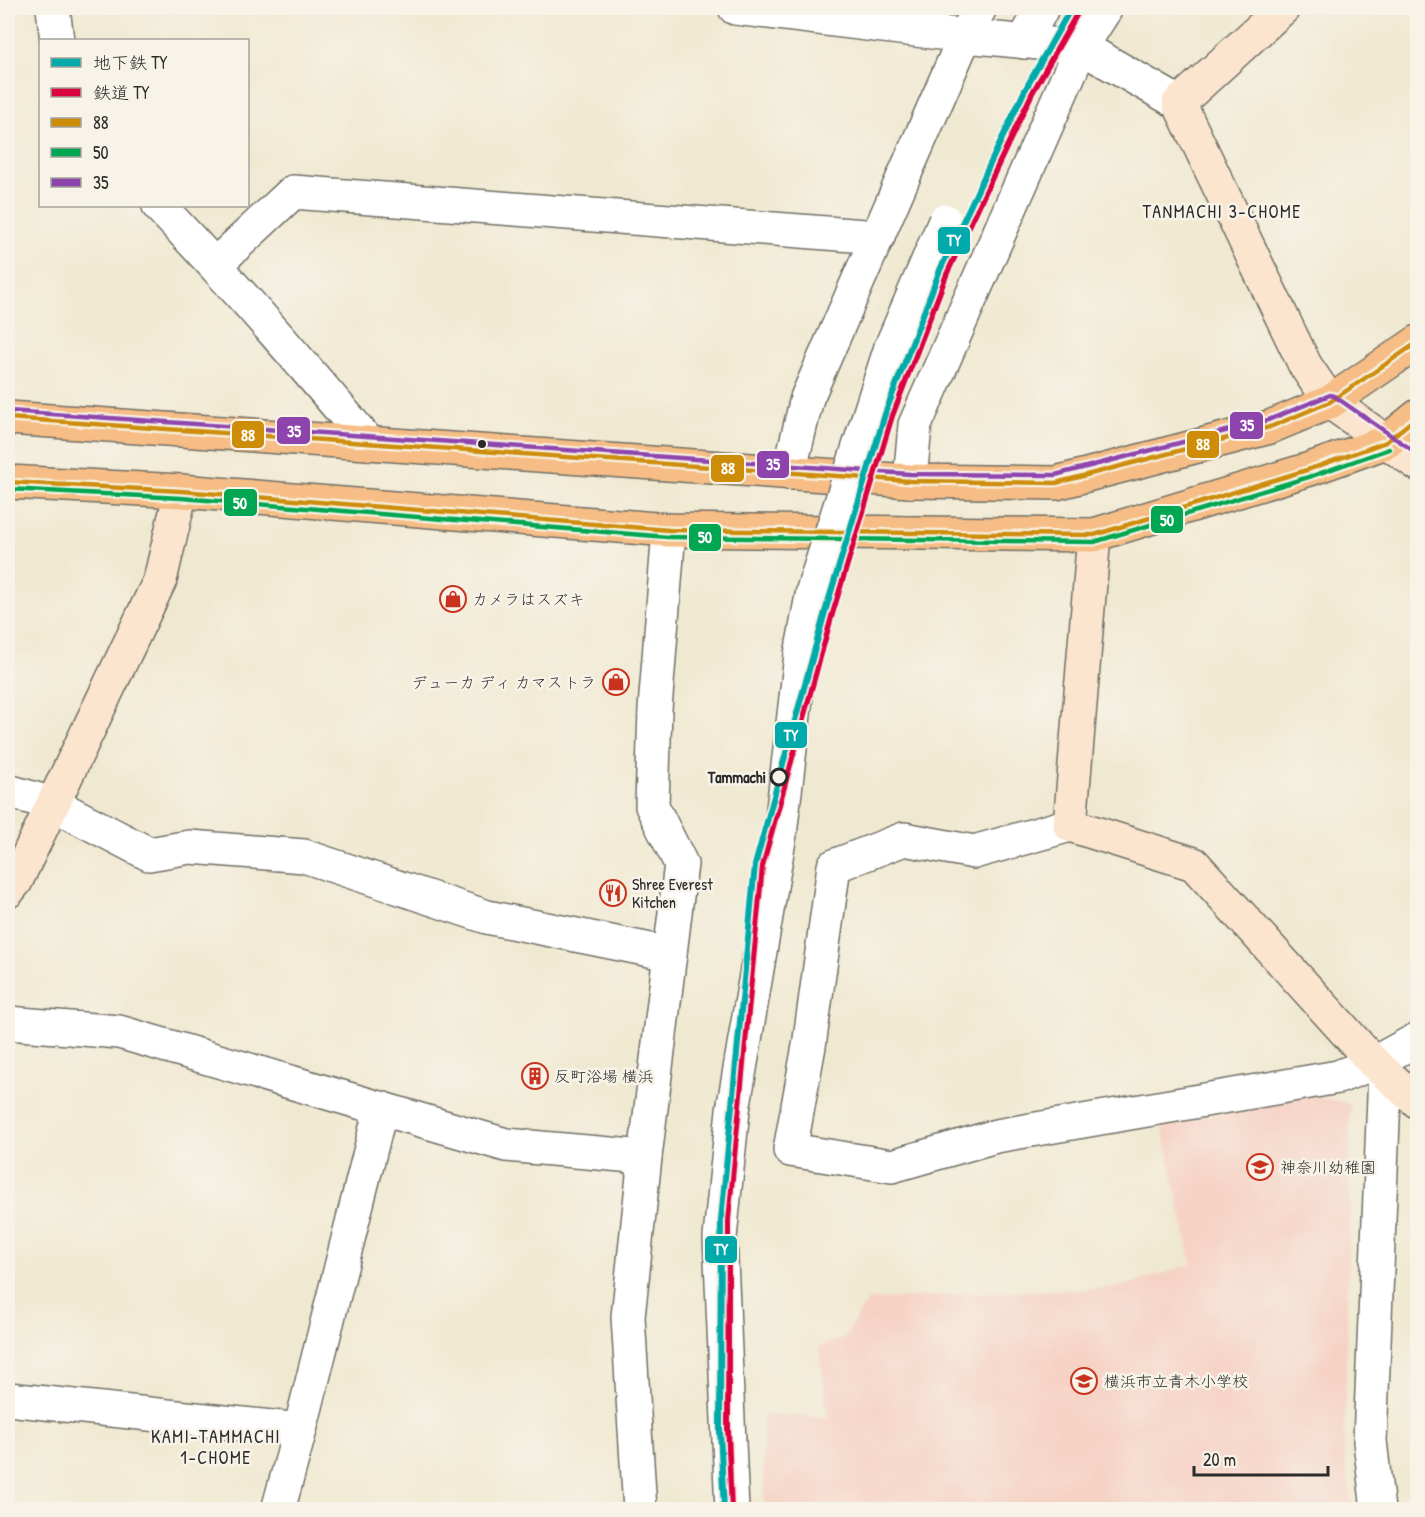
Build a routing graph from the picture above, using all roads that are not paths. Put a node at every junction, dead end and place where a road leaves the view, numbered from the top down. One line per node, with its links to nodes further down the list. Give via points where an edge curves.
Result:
1 (53, 8): 8 (street)
2 (735, 8): 7 (street)
3 (981, 8): 7 (street)
4 (1042, 8): 9 (street)
5 (1106, 8): 10 (street)
6 (1283, 8): 11 (street)
7 (964, 36): 9 (street); 14 (street)
8 (57, 39)
9 (1024, 42): 10 (street)
10 (1080, 47): 11 (street); 25 (street, via 915,425)
11 (1179, 103): 17 (street, via 1305,365)
12 (160, 207): 15 (street)
13 (945, 221): 44 (street, bridge, via 891,347 813,590 801,654 780,834 733,1110 720,1237)
14 (878, 237): 15 (street, via 293,192); 23 (street, via 807,398)
15 (215, 265): 21 (street)
16 (1418, 342): 17 (highway)
17 (1330, 402): 20 (street); 25 (highway, via 1270,427 1056,483)
18 (1418, 416): 20 (highway)
19 (8, 418): 21 (highway)
20 (1386, 442): 22 (street); 28 (highway)
21 (369, 443): 23 (highway)
22 (1418, 464)
23 (789, 473): 25 (highway)
24 (8, 482): 26 (highway)
25 (910, 482)
26 (181, 491): 27 (highway); 30 (street, via 160,580)
27 (669, 530): 28 (highway); 33 (street, via 652,806 681,864)
28 (1094, 535): 31 (street)
29 (8, 791): 30 (street)
30 (53, 804): 32 (street); 33 (street, via 149,854 190,848 304,856 487,916)
31 (1070, 825): 36 (street, via 1194,864); 36 (street, via 974,852 904,839 834,866 790,1150 892,1166 996,1136)
32 (8, 891)
33 (670, 954): 39 (street)
34 (8, 1023): 38 (street, via 119,1032)
35 (1418, 1039): 36 (street)
36 (1380, 1067): 37 (street); 45 (street, via 1370,1441)
37 (1418, 1102)
38 (381, 1108): 39 (street, via 506,1145); 41 (street)
39 (645, 1157): 43 (street, via 628,1317)
40 (8, 1399): 41 (street)
41 (300, 1430): 42 (street)
42 (278, 1509)
43 (640, 1509)
44 (732, 1509)
45 (1378, 1509)

